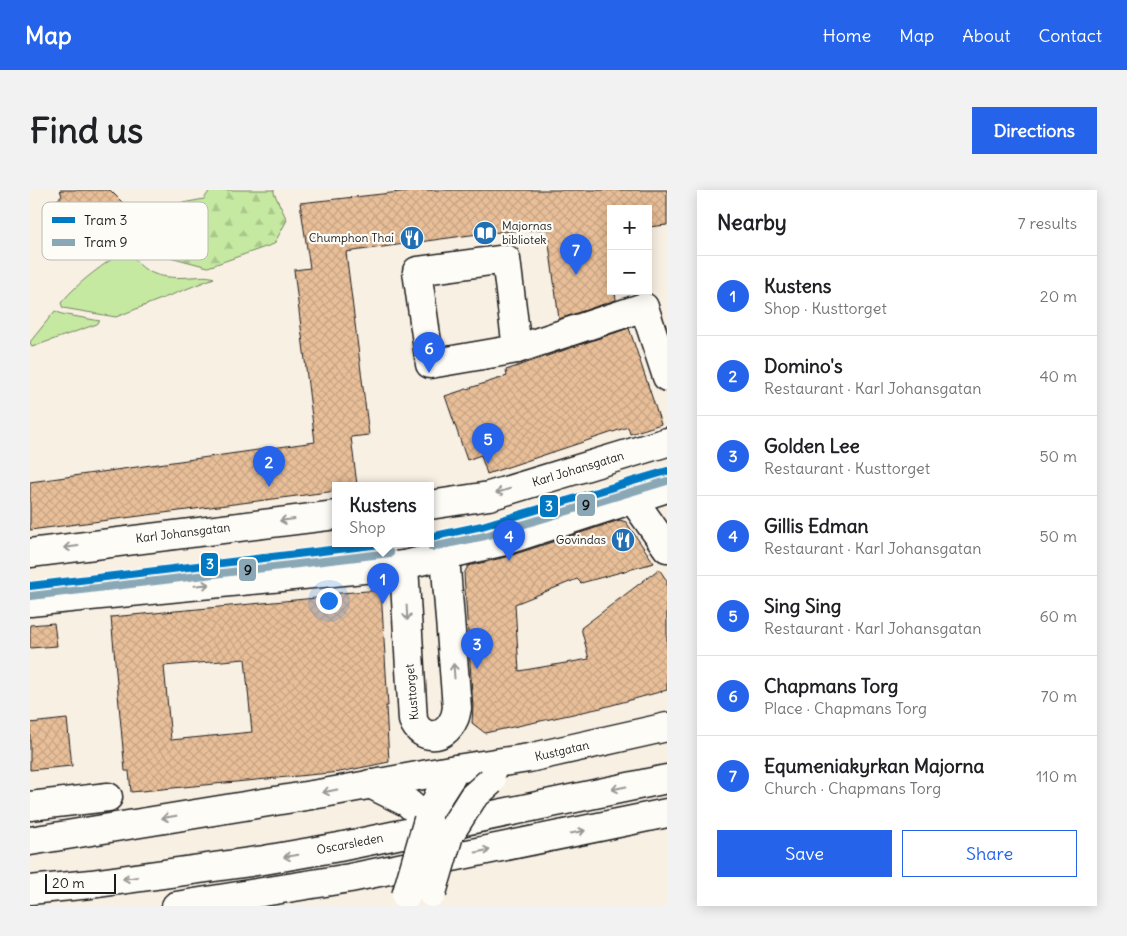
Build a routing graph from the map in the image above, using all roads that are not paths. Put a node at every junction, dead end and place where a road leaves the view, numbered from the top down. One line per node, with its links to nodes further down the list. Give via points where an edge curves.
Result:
1 (517, 349): 1 (main road, via 430,364 417,271 506,259); 2 (main road, via 644,307)
2 (667, 377)
3 (667, 442): 6 (main road, Karl Johansgatan, one-way to 6, via 489,496)
4 (667, 488): 5 (main road)
5 (632, 498): 8 (main road); 10 (main road, via 501,542)
6 (434, 504)
7 (332, 515): 9 (main road, Karl Johansgatan, one-way to 9)
8 (667, 548)
9 (30, 553)
10 (445, 556): 11 (main road); 11 (main road, Kusttorget, one-way to 10, via 412,720 423,734 432,736 442,734 450,726 457,708)
11 (404, 565): 12 (main road, one-way to 11)
12 (30, 602)
13 (667, 727): 14 (main road, Kustgatan)
14 (529, 758): 15 (main road, Kustgatan); 23 (main road, bridge, via 491,781 473,798 449,835)
15 (449, 779): 17 (main road, Kustgatan); 21 (main road)
16 (667, 779): 24 (main road, Oscarsleden, one-way to 24, via 254,862)
17 (370, 784): 21 (main road, via 408,802); 22 (main road, Kustgatan, one-way to 22)
18 (108, 797): 19 (main road)
19 (30, 806)
20 (667, 813): 26 (main road, one-way to 20, via 350,878)
21 (428, 820): 23 (main road, via 438,834); 25 (main road, bridge)
22 (30, 841)
23 (442, 855): 25 (main road, bridge)
24 (30, 890)
25 (417, 900)
26 (176, 906)

